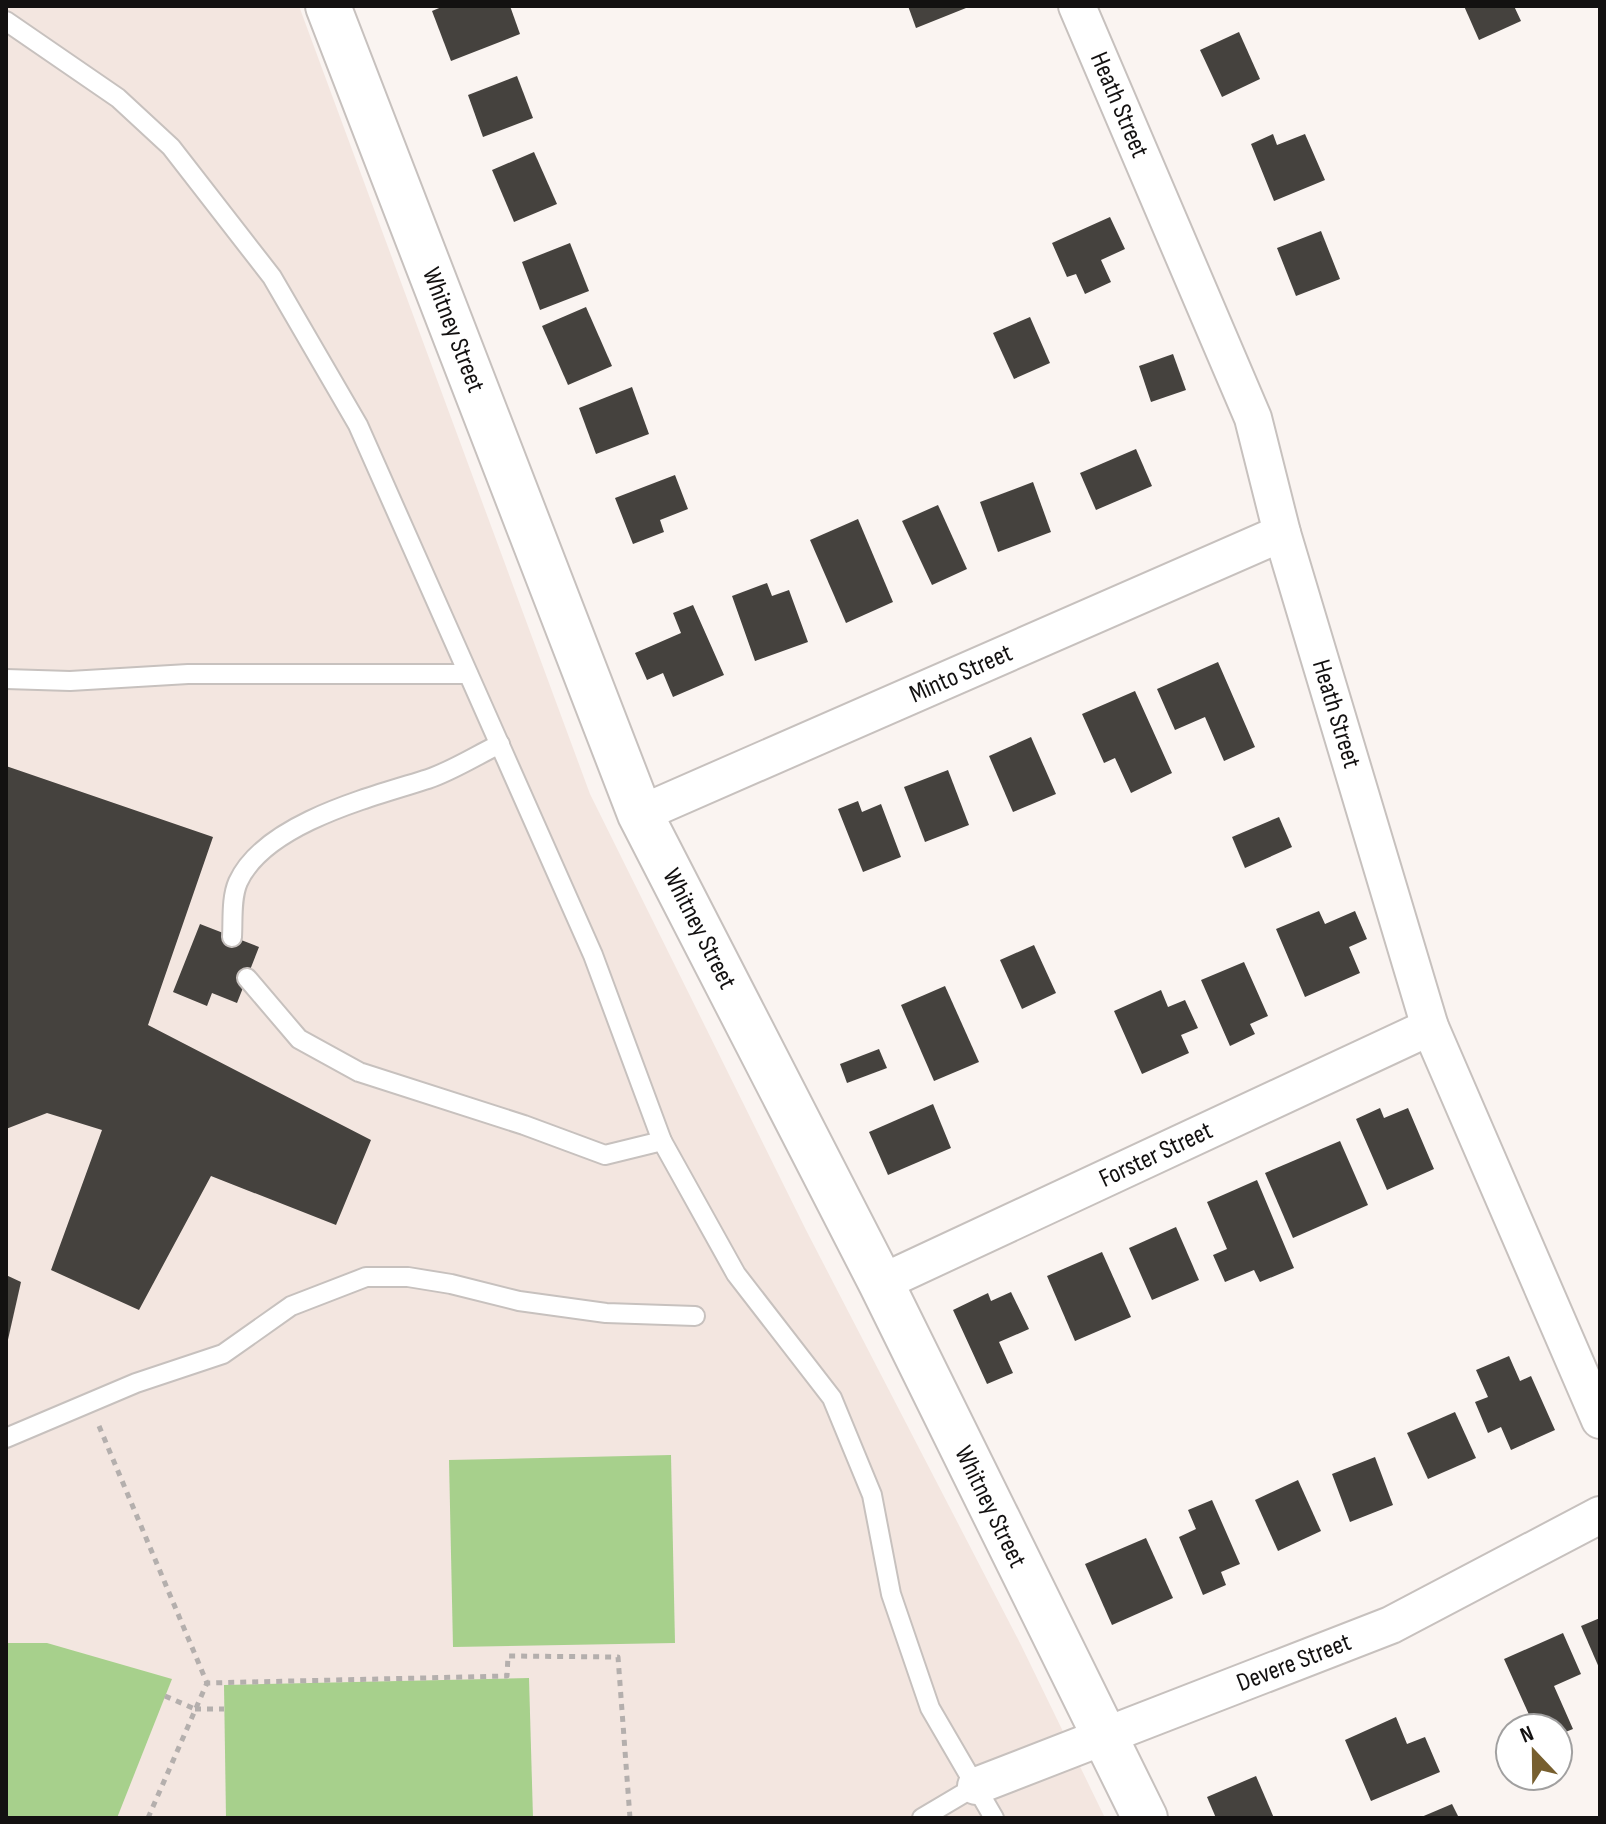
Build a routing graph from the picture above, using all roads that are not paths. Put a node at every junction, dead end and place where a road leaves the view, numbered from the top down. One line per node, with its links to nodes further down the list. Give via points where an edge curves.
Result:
1 (328, 6): 8 (street, Whitney Street)
2 (1077, 6): 4 (street, Heath Street, via 1253,418)
3 (6, 21): 5 (lane, via 118,98 171,147 272,277 358,425)
4 (1282, 533): 8 (street, Minto Street); 11 (street, Heath Street)
5 (468, 674): 6 (lane); 7 (lane)
6 (6, 679)
7 (500, 744): 9 (lane, via 430,779 383,790 306,821 260,853 238,882); 12 (lane, via 593,955)
8 (640, 814): 13 (street, Whitney Street)
9 (232, 937)
10 (247, 978): 12 (lane, via 299,1039 359,1072 605,1155)
11 (1430, 1027): 13 (street, Forster Street); 15 (street, Heath Street)
12 (662, 1141): 19 (lane, via 736,1274 832,1398 872,1495 891,1594 930,1708)
13 (881, 1283): 18 (street, Whitney Street)
14 (695, 1316): 16 (lane, via 606,1313 408,1277 366,1277 291,1306 223,1354 136,1383)
15 (1600, 1420)
16 (6, 1438)
17 (1600, 1515): 18 (street, Devere Street, via 1391,1625)
18 (1103, 1737): 19 (street, Devere Street); 22 (street, Whitney Street)
19 (976, 1786): 20 (lane); 21 (lane)
20 (922, 1818)
21 (994, 1818)
22 (1145, 1818)

